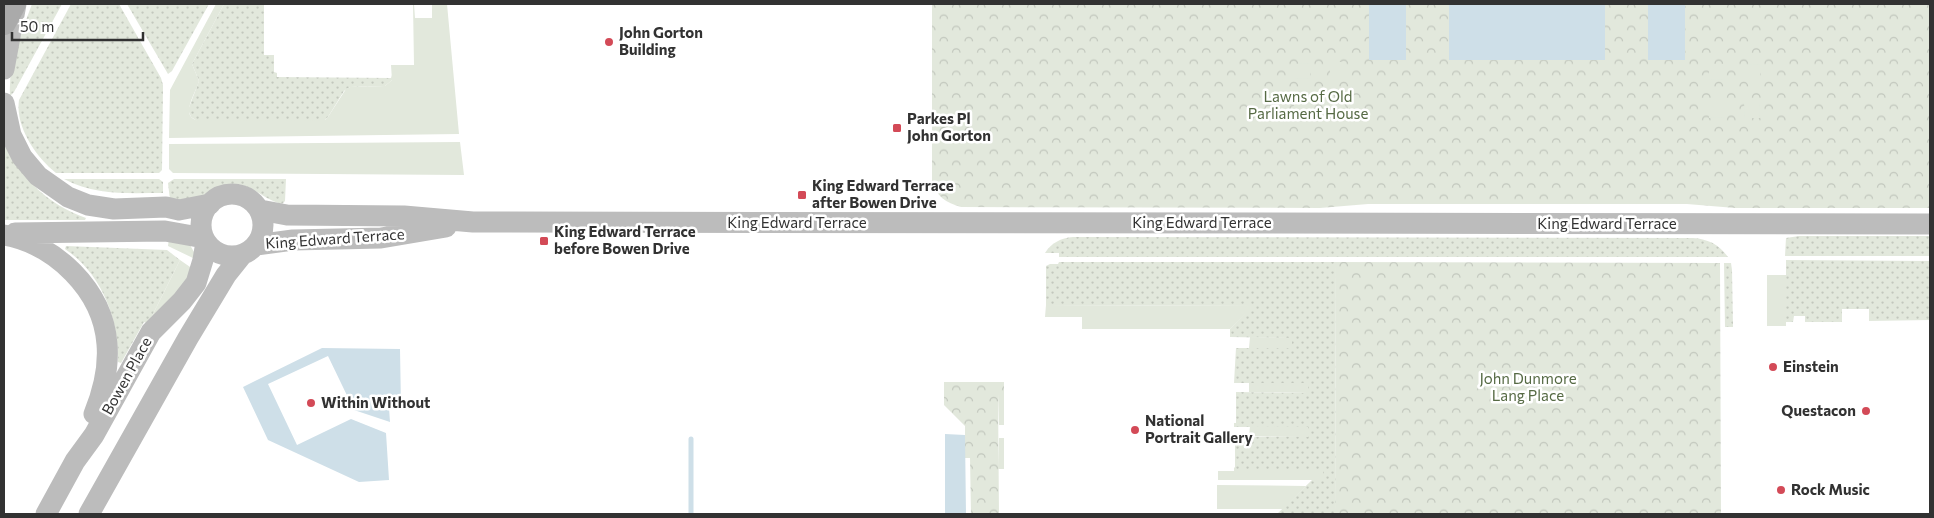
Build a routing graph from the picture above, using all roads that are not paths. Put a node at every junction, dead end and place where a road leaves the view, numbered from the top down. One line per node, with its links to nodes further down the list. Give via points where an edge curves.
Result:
1 (15, 4): 2 (main road); 3 (main road)
2 (4, 23)
3 (4, 69)
4 (4, 103): 5 (main road, King Edward Terrace, via 11,135 22,157 38,176 68,197 88,205 114,209 166,207 179,210)
5 (210, 204): 6 (main road, King Edward Terrace, via 221,196 237,194 252,200); 10 (main road, via 202,216)
6 (260, 210): 7 (main road, King Edward Terrace, via 287,215 404,216); 11 (main road, King Edward Terrace, via 264,224 260,239)
7 (473, 222): 8 (main road, King Edward Terrace); 11 (main road, King Edward Terrace, via 381,238 292,240)
8 (1930, 224)
9 (4, 234): 10 (main road, King Edward Terrace, via 165,231); 12 (main road, via 35,245 67,266 87,290 102,321 107,344 105,381)
10 (205, 240): 11 (main road, King Edward Terrace, via 211,248 226,256); 12 (main road, Bowen Place, via 204,260 196,283 182,302 151,332 94,435)
11 (249, 250): 14 (main road, via 223,280)
12 (75, 461): 13 (main road, Bowen Place)
13 (46, 514)
14 (89, 514)

